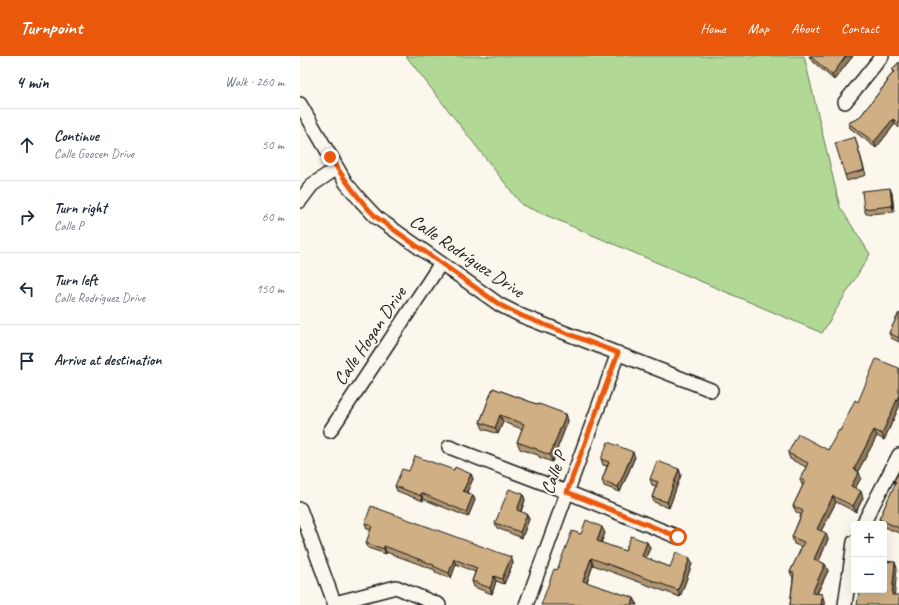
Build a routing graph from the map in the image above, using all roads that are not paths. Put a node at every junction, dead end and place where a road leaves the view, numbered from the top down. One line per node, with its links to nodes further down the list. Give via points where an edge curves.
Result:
1 (882, 56): 2 (street)
2 (845, 102)
3 (300, 104): 4 (street, Calle Rodríguez Drive)
4 (337, 168): 5 (street, via 312,185); 6 (street, Calle Rodríguez Drive, via 346,183 376,217)
5 (300, 201)
6 (441, 264): 7 (street, Calle Rodríguez Drive, via 511,311); 9 (street, Calle Hogan Drive)
7 (618, 353): 8 (street, Calle Rodríguez Drive); 12 (street, Calle P)
8 (711, 390)
9 (330, 430)
10 (449, 447): 12 (street)
11 (899, 455): 14 (street)
12 (567, 492): 15 (street); 19 (street, Calle P)
13 (300, 509): 17 (street)
14 (865, 521)
15 (678, 537)
16 (852, 557): 20 (street)
17 (335, 604): 18 (street, via 396,587)
18 (439, 605)
19 (526, 605)
20 (846, 605)

